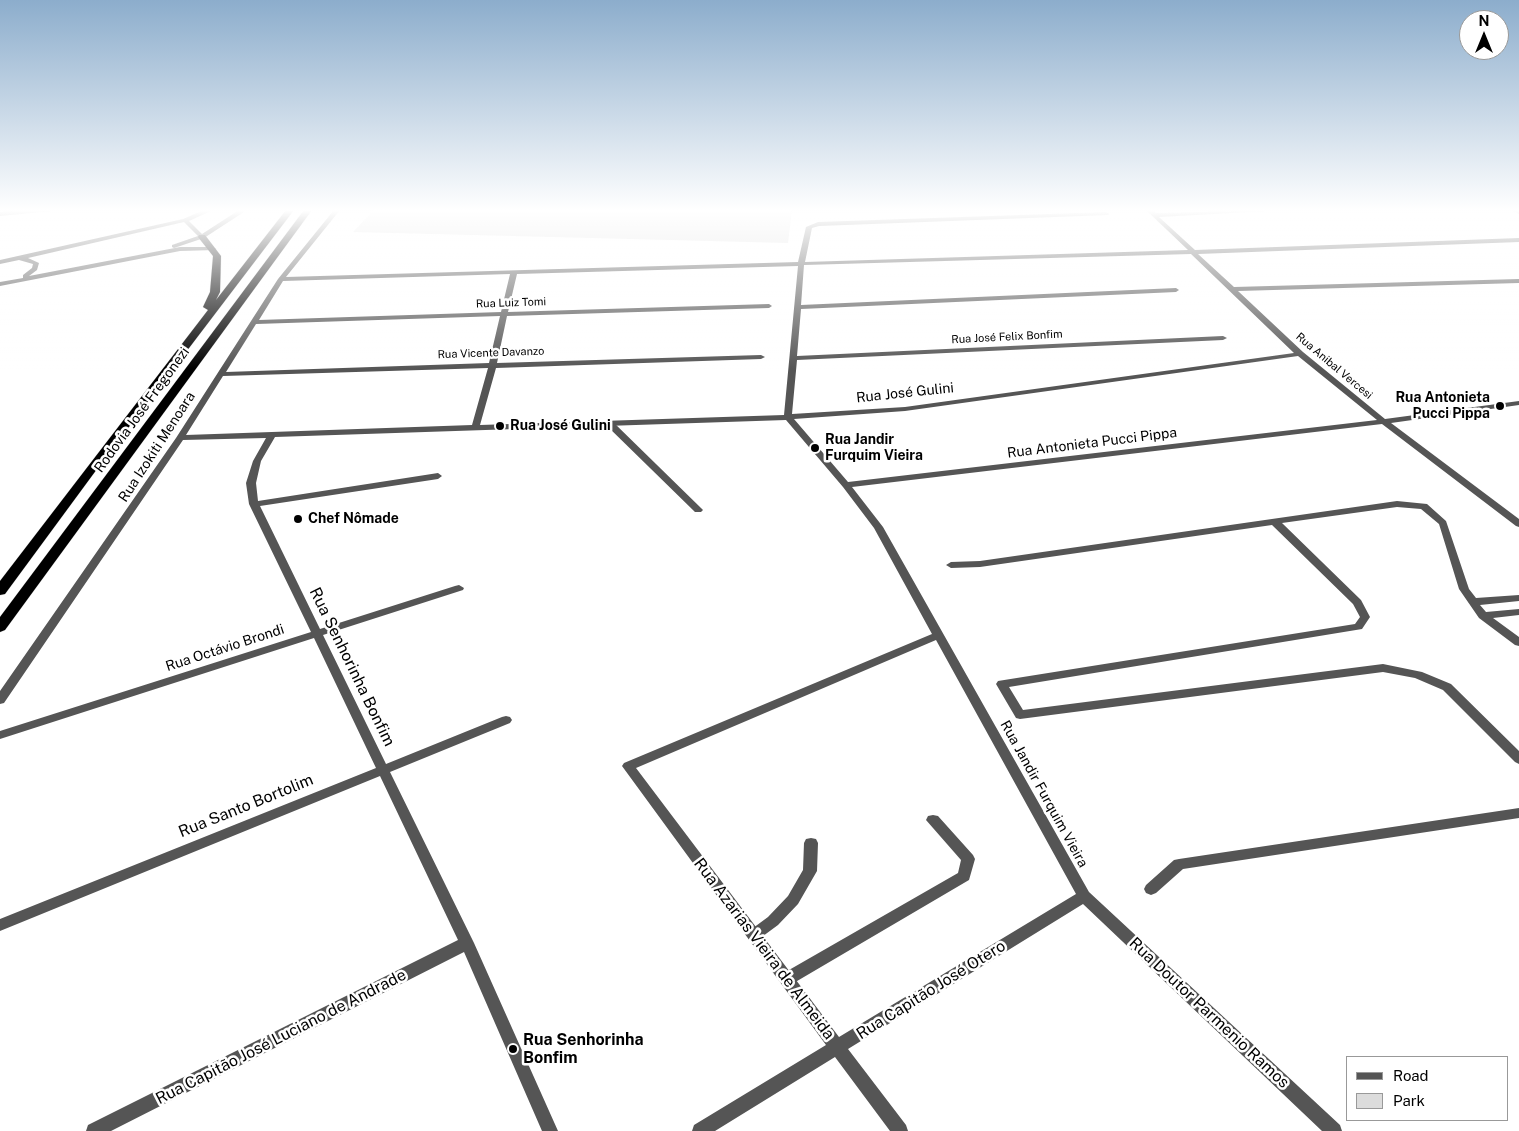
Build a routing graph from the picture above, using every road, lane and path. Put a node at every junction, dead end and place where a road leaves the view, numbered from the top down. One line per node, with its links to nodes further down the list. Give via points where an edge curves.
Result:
1 (34, 263): 12 (street, via 35,269)
2 (104, 263): 12 (street)
3 (217, 263): 21 (highway, via 215,292)
4 (250, 263): 21 (highway, Rodovia José Fregonezi)
5 (269, 263): 48 (highway, Rodovia José Fregonezi)
6 (293, 263): 11 (street, Rua Izokiti Menoara)
7 (801, 263): 8 (street); 10 (street); 18 (street)
8 (809, 263)
9 (1204, 263): 15 (street, Rua Anibal Vercesi)
10 (514, 271): 11 (street); 19 (street)
11 (280, 279): 20 (street, Rua Izokiti Menoara)
12 (14, 280): 14 (street)
13 (1519, 281): 15 (street)
14 (0, 284)
15 (1232, 289): 23 (street, Rua Anibal Vercesi)
16 (1176, 290): 18 (street)
17 (769, 306): 19 (street, Rua Luiz Tomi)
18 (797, 307): 25 (street)
19 (506, 314): 20 (street, Rua Luiz Tomi); 26 (street)
20 (254, 322): 27 (street, Rua Izokiti Menoara)
21 (198, 331): 43 (highway, Rodovia José Fregonezi)
22 (1223, 338): 25 (street, Rua José Felix Bonfim)
23 (1300, 354): 29 (street, Rua José Gulini, via 904,409); 31 (street, Rua Anibal Vercesi)
24 (761, 356): 26 (street, Rua Vicente Davanzo)
25 (793, 358): 29 (street)
26 (494, 364): 27 (street, Rua Vicente Davanzo); 32 (street)
27 (221, 374): 34 (street, Rua Izokiti Menoara)
28 (1519, 403): 31 (street, Rua Antonieta Pucci Pippa)
29 (788, 417): 30 (street, Rua José Gulini); 36 (street, Rua Jandir Furquim Vieira)
30 (608, 422): 32 (street, Rua José Gulini); 38 (street)
31 (1384, 422): 36 (street, Rua Antonieta Pucci Pippa); 40 (street, Rua Anibal Vercesi)
32 (476, 426): 33 (street, Rua José Gulini)
33 (272, 435): 34 (street, Rua José Gulini); 37 (street, Rua Senhorinha Bonfim, via 257,461 251,483)
34 (180, 438): 52 (street, Rua Izokiti Menoara)
35 (438, 476): 37 (street)
36 (846, 485): 50 (street, Rua Jandir Furquim Vieira, via 878,527)
37 (254, 504): 49 (street, Rua Senhorinha Bonfim)
38 (698, 510)
39 (1274, 522): 41 (street, via 980,564); 45 (street, via 1397,504 1424,506 1443,523 1464,590); 55 (street, via 1357,602 1365,616 1358,627 1002,684 1020,715 1383,668 1418,674 1447,687)
40 (1519, 524)
41 (951, 565)
42 (459, 588): 49 (street, Rua Octávio Brondi)
43 (0, 591)
44 (1519, 598): 45 (street)
45 (1473, 602): 47 (street)
46 (1519, 612): 47 (street)
47 (1483, 616): 51 (street)
48 (0, 627)
49 (318, 634): 54 (street, Rua Octávio Brondi); 56 (street, Rua Senhorinha Bonfim)
50 (939, 635): 61 (street, Rua Jandir Furquim Vieira); 63 (street, Rua Azarias Vieira de Almeida, via 628,766)
51 (1518, 640)
52 (0, 700)
53 (506, 720): 56 (street, Rua Santo Bortolim)
54 (0, 735)
55 (1519, 759)
56 (383, 770): 62 (street, Rua Santo Bortolim); 64 (street, Rua Senhorinha Bonfim)
57 (1519, 813): 60 (street, via 1179,864)
58 (933, 820): 65 (street, via 968,860 964,876)
59 (811, 843): 63 (street, via 810,871 793,900)
60 (1151, 889)
61 (1084, 896): 66 (street, Rua Capitão José Otero); 71 (street, Rua Doutor Parmenio Ramos)
62 (0, 925)
63 (754, 935): 65 (street, Rua Azarias Vieira de Almeida)
64 (467, 944): 67 (street, Rua Capitão José Luciano de Andrade); 68 (street, Rua Senhorinha Bonfim)
65 (787, 979): 66 (street, Rua Azarias Vieira de Almeida)
66 (838, 1048): 69 (street, Rua Capitão José Otero); 70 (street, Rua Azarias Vieira de Almeida)
67 (94, 1131)
68 (550, 1131)
69 (700, 1131)
70 (900, 1131)
71 (1334, 1131)

